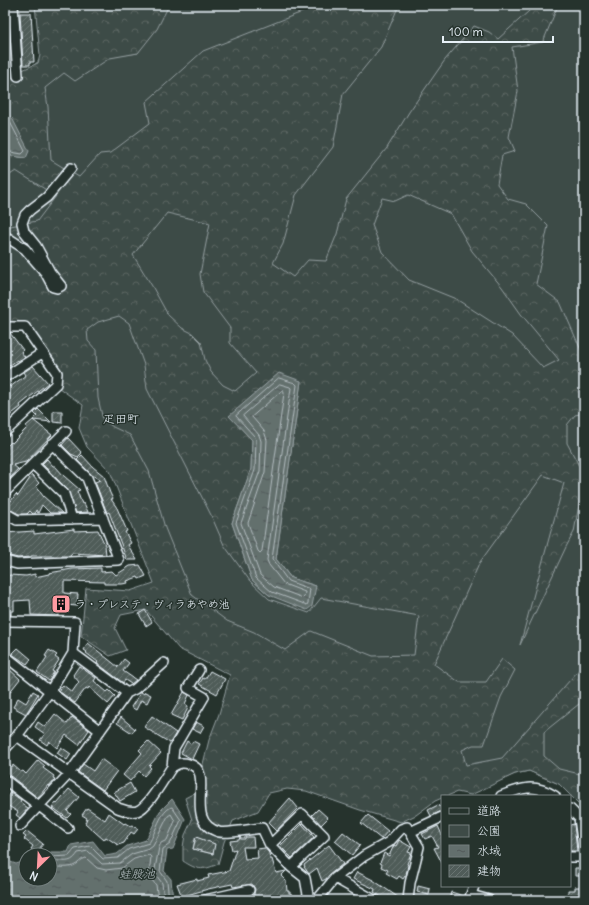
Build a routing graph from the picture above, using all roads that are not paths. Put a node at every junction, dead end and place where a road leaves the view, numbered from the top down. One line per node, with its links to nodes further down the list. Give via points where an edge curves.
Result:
1 (12, 5): 3 (street)
2 (5, 40): 3 (street)
3 (15, 40): 4 (street)
4 (18, 76)
5 (72, 168): 6 (street, via 47,197 30,210 22,223 24,231 61,286 53,287 26,249)
6 (5, 236)
7 (5, 327): 8 (street, via 25,327)
8 (42, 353): 9 (street); 11 (street, via 56,373 56,384)
9 (5, 377)
10 (66, 431): 12 (street)
11 (5, 432)
12 (52, 444): 13 (street); 16 (street, via 87,478)
13 (33, 464): 14 (street); 17 (street, via 64,494)
14 (5, 492)
15 (5, 513): 17 (street, via 17,520)
16 (103, 518): 17 (street); 18 (street, via 120,560 17,564)
17 (72, 519)
18 (5, 561)
19 (5, 622): 20 (street, via 75,622)
20 (73, 653): 24 (street); 25 (street)
21 (9, 659): 24 (street)
22 (164, 664): 25 (street)
23 (199, 670): 29 (street, via 188,688 204,697 174,748)
24 (50, 691): 26 (street); 27 (street)
25 (127, 693): 26 (street)
26 (100, 730): 30 (street)
27 (18, 736): 28 (street); 30 (street)
28 (5, 749)
29 (172, 767): 30 (street, via 145,805 137,811 127,812); 41 (street, via 177,763 184,763 198,769 201,775 202,820 211,828 220,832 262,828)
30 (69, 774): 35 (street)
31 (5, 780): 35 (street)
32 (536, 792): 33 (street, via 518,789); 34 (street)
33 (503, 795)
34 (550, 795)
35 (39, 805): 38 (street); 39 (street)
36 (571, 810): 42 (street, via 579,818)
37 (441, 817): 40 (street)
38 (20, 826)
39 (68, 828)
40 (410, 832): 45 (street, via 407,827 401,829 389,842 364,856); 52 (street, via 419,847)
41 (270, 845): 44 (street); 44 (street, via 302,814 324,836)
42 (584, 856): 43 (street)
43 (571, 857)
44 (290, 867): 49 (street, via 305,878)
45 (335, 878): 50 (street); 51 (street)
46 (249, 890): 48 (street)
47 (471, 894): 53 (street)
48 (206, 900)
49 (309, 900)
50 (317, 900)
51 (374, 900)
52 (408, 900)
53 (489, 900)

